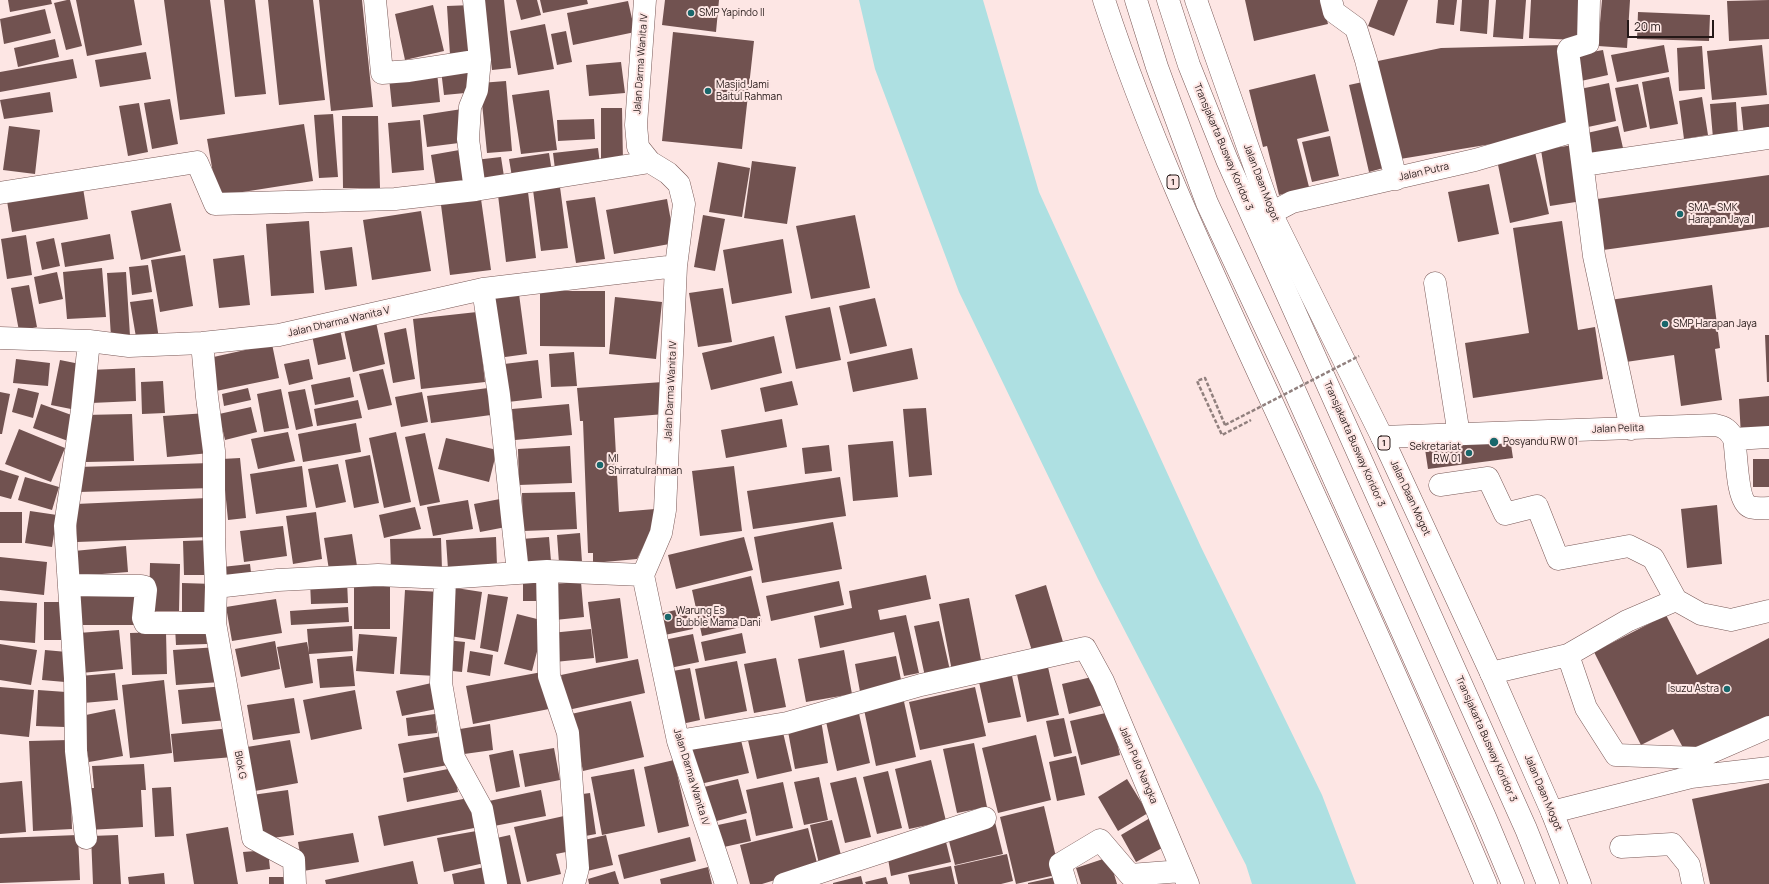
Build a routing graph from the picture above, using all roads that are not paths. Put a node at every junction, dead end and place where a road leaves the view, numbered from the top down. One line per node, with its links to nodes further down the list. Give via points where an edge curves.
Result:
1 (375, 0): 10 (main road, via 382,72 409,71)
2 (474, 0): 10 (main road)
3 (645, 0): 13 (main road, Jalan Darma Wanita IV, via 636,125 638,147)
4 (1104, 0): 57 (main road, 1, via 1120,49 1160,150)
5 (1136, 0): 58 (main road, via 1157,67 1207,203 1296,392)
6 (1168, 0): 59 (main road, Transjakarta Busway Koridor 3, via 1189,65 1227,160 1523,822)
7 (1196, 0): 18 (main road, Jalan Daan Mogot / 1)
8 (1331, 0): 15 (main road, via 1334,12 1356,28)
9 (1589, 0): 11 (main road, via 1588,43 1569,48 1568,51)
10 (480, 60): 16 (main road, via 477,90 470,107 468,139)
11 (1578, 130): 14 (main road); 15 (main road, Jalan Putra, via 1475,160)
12 (1769, 138): 14 (main road)
13 (650, 162): 16 (main road); 19 (main road, Jalan Darma Wanita IV, via 668,173 679,184 684,204)
14 (1583, 165): 25 (main road, via 1594,256)
15 (1396, 179): 18 (main road, Jalan Putra, via 1292,202)
16 (475, 190): 17 (main road, via 395,199 215,204 197,162)
17 (0, 194)
18 (1271, 212): 28 (main road, Jalan Daan Mogot / 1)
19 (676, 266): 21 (main road, Jalan Dharma Wanita V); 34 (main road, Jalan Darma Wanita IV, via 665,510 661,533)
20 (1435, 283): 26 (main road)
21 (483, 290): 24 (main road, Jalan Dharma Wanita V, via 280,335); 33 (main road, via 499,395)
22 (0, 336): 23 (main road, Jalan Dharma Wanita V)
23 (89, 341): 24 (main road, Jalan Dharma Wanita V, via 129,346); 36 (main road, via 65,526)
24 (202, 343): 37 (main road, via 214,451)
25 (1631, 429): 26 (main road, Jalan Pelita); 29 (main road, Jalan Pelita, via 1715,425 1724,427)
26 (1459, 435): 28 (main road, Jalan Pelita)
27 (1769, 437): 29 (main road)
28 (1382, 438): 42 (main road, Jalan Daan Mogot / 1)
29 (1734, 439): 31 (main road, via 1743,498 1750,507)
30 (1440, 485): 38 (main road, via 1488,478 1505,514 1537,506 1558,559 1629,546 1653,558)
31 (1769, 508)
32 (547, 571): 33 (main road); 34 (main road); 53 (main road, via 548,676 568,733 578,868)
33 (518, 573): 35 (main road)
34 (643, 575): 44 (main road, Jalan Darma Wanita IV)
35 (445, 578): 37 (main road, via 378,574 278,580); 52 (main road, via 441,682 454,758 482,809)
36 (70, 585): 40 (main road, via 145,587 142,618 145,623); 48 (main road, via 76,751)
37 (216, 587): 40 (main road)
38 (1676, 600): 39 (main road, via 1701,614 1731,620); 41 (main road, via 1627,621)
39 (1769, 611)
40 (215, 623): 51 (main road, Blok G, via 253,838 294,860)
41 (1568, 655): 42 (main road); 43 (main road, via 1586,708 1616,755 1698,758)
42 (1491, 673): 46 (main road, Jalan Daan Mogot / 1)
43 (1769, 727)
44 (678, 741): 50 (main road, Jalan Pulo Nangka, via 787,723 921,685 1085,648 1103,681); 54 (main road, Jalan Darma Wanita IV)
45 (1769, 768): 46 (main road, via 1691,777)
46 (1552, 812): 60 (main road, Jalan Daan Mogot / 1)
47 (985, 818): 55 (main road)
48 (86, 838)
49 (1621, 847): 61 (main road, via 1672,844 1689,865)
50 (1185, 877): 56 (main road, via 1130,875 1100,840 1060,864)
51 (294, 884)
52 (496, 884)
53 (574, 884)
54 (726, 884)
55 (784, 884)
56 (1066, 884)
57 (1486, 884)
58 (1513, 884)
59 (1548, 884)
60 (1580, 884)
61 (1693, 884)

